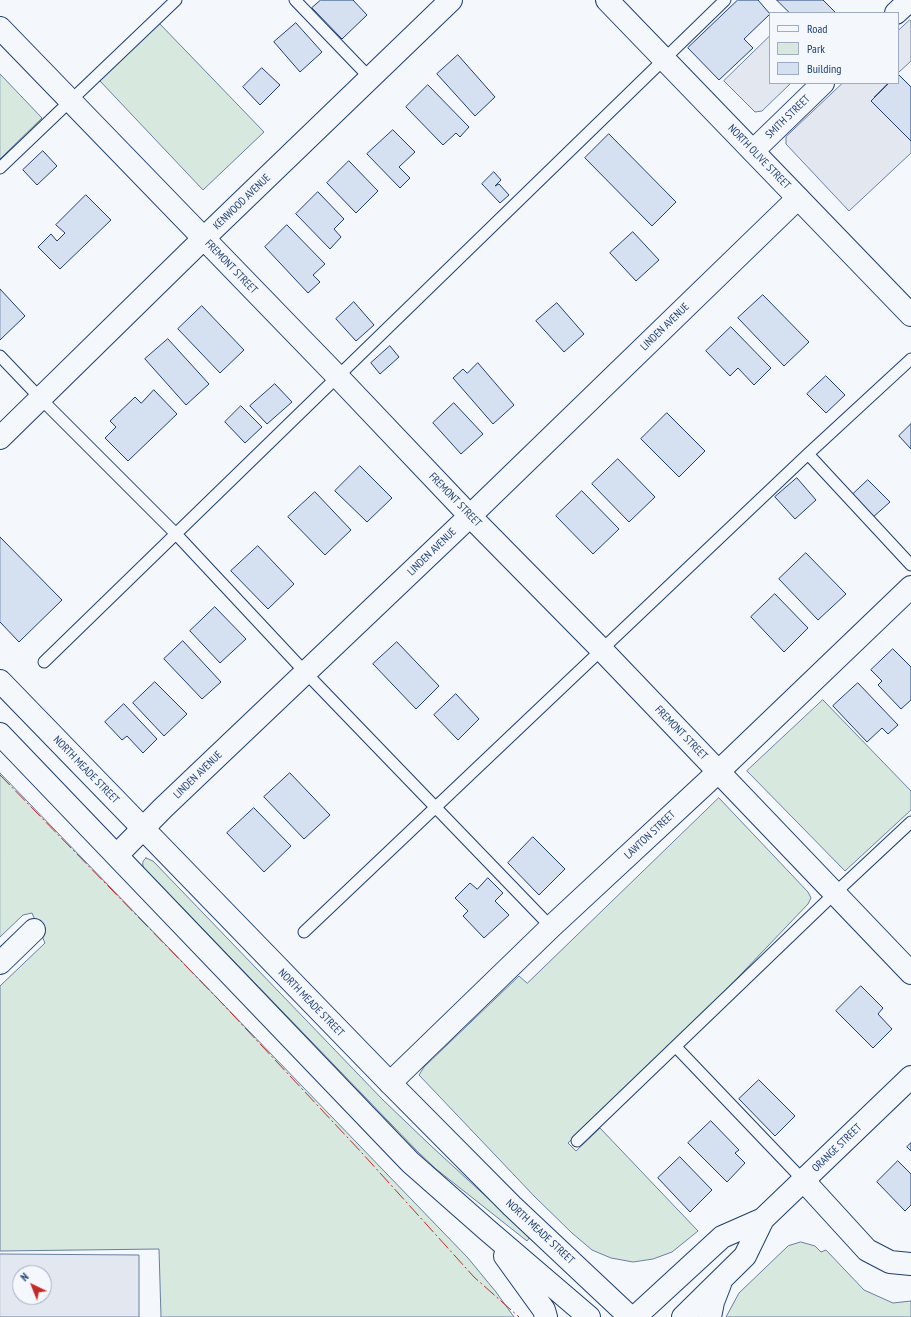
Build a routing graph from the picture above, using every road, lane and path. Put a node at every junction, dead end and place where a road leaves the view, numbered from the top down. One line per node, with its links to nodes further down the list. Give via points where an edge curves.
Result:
1 (176, 0): 12 (lane)
2 (295, 0): 10 (lane)
3 (452, 0): 10 (street, KENWOOD AVENUE)
4 (607, 0): 9 (street, NORTH OLIVE STREET)
5 (725, 0): 9 (lane)
6 (910, 0): 7 (street)
7 (897, 12)
8 (0, 28): 12 (street, FREMONT STREET)
9 (664, 58): 13 (street, NORTH OLIVE STREET); 20 (lane)
10 (370, 78): 16 (street, KENWOOD AVENUE)
11 (822, 84): 13 (street, SMITH STREET)
12 (70, 100): 14 (lane); 16 (street, FREMONT STREET)
13 (753, 151): 15 (street, NORTH OLIVE STREET)
14 (0, 168)
15 (798, 198): 17 (street, NORTH OLIVE STREET); 24 (street, LINDEN AVENUE)
16 (203, 239): 20 (street, FREMONT STREET); 21 (street, KENWOOD AVENUE)
17 (911, 315)
18 (0, 356): 21 (lane)
19 (911, 359): 23 (lane)
20 (338, 377): 24 (street, FREMONT STREET); 25 (lane)
21 (40, 399): 22 (street, KENWOOD AVENUE); 25 (lane)
22 (0, 438)
23 (808, 454): 26 (lane); 28 (lane)
24 (470, 516): 28 (street, FREMONT STREET); 30 (street, LINDEN AVENUE)
25 (176, 534): 29 (lane); 30 (lane)
26 (911, 564)
27 (911, 587): 33 (street, LAWTON STREET)
28 (602, 650): 33 (street, FREMONT STREET); 34 (lane)
29 (44, 662)
30 (305, 672): 34 (lane); 36 (street, LINDEN AVENUE)
31 (0, 681): 36 (street, NORTH MEADE STREET)
32 (0, 734): 37 (street)
33 (718, 772): 38 (street, FREMONT STREET); 39 (street, LAWTON STREET)
34 (436, 806): 39 (lane); 41 (lane)
35 (911, 822): 38 (lane)
36 (143, 829): 37 (street, LINDEN AVENUE); 46 (street, NORTH MEADE STREET)
37 (117, 854): 50 (street, via 410,1162)
38 (835, 893): 43 (street, FREMONT STREET); 44 (lane)
39 (551, 927): 46 (street, LAWTON STREET)
40 (34, 930): 42 (street)
41 (304, 932)
42 (0, 963)
43 (911, 973)
44 (676, 1047): 47 (lane); 48 (lane)
45 (911, 1077): 48 (street, ORANGE STREET)
46 (390, 1083): 55 (street, NORTH MEADE STREET, via 512,1206)
47 (577, 1141)
48 (803, 1180): 49 (street, ORANGE STREET); 51 (street, via 867,1250 890,1262)
49 (762, 1219): 52 (street, ORANGE STREET, via 745,1256); 56 (street, ORANGE STREET, via 722,1238)
50 (486, 1229): 53 (street, via 544,1310); 54 (street)
51 (911, 1264)
52 (723, 1279): 57 (street, ORANGE STREET); 58 (street, ORANGE STREET, via 713,1302)
53 (546, 1317)
54 (590, 1317)
55 (630, 1317)
56 (634, 1317)
57 (683, 1317)
58 (710, 1317)

